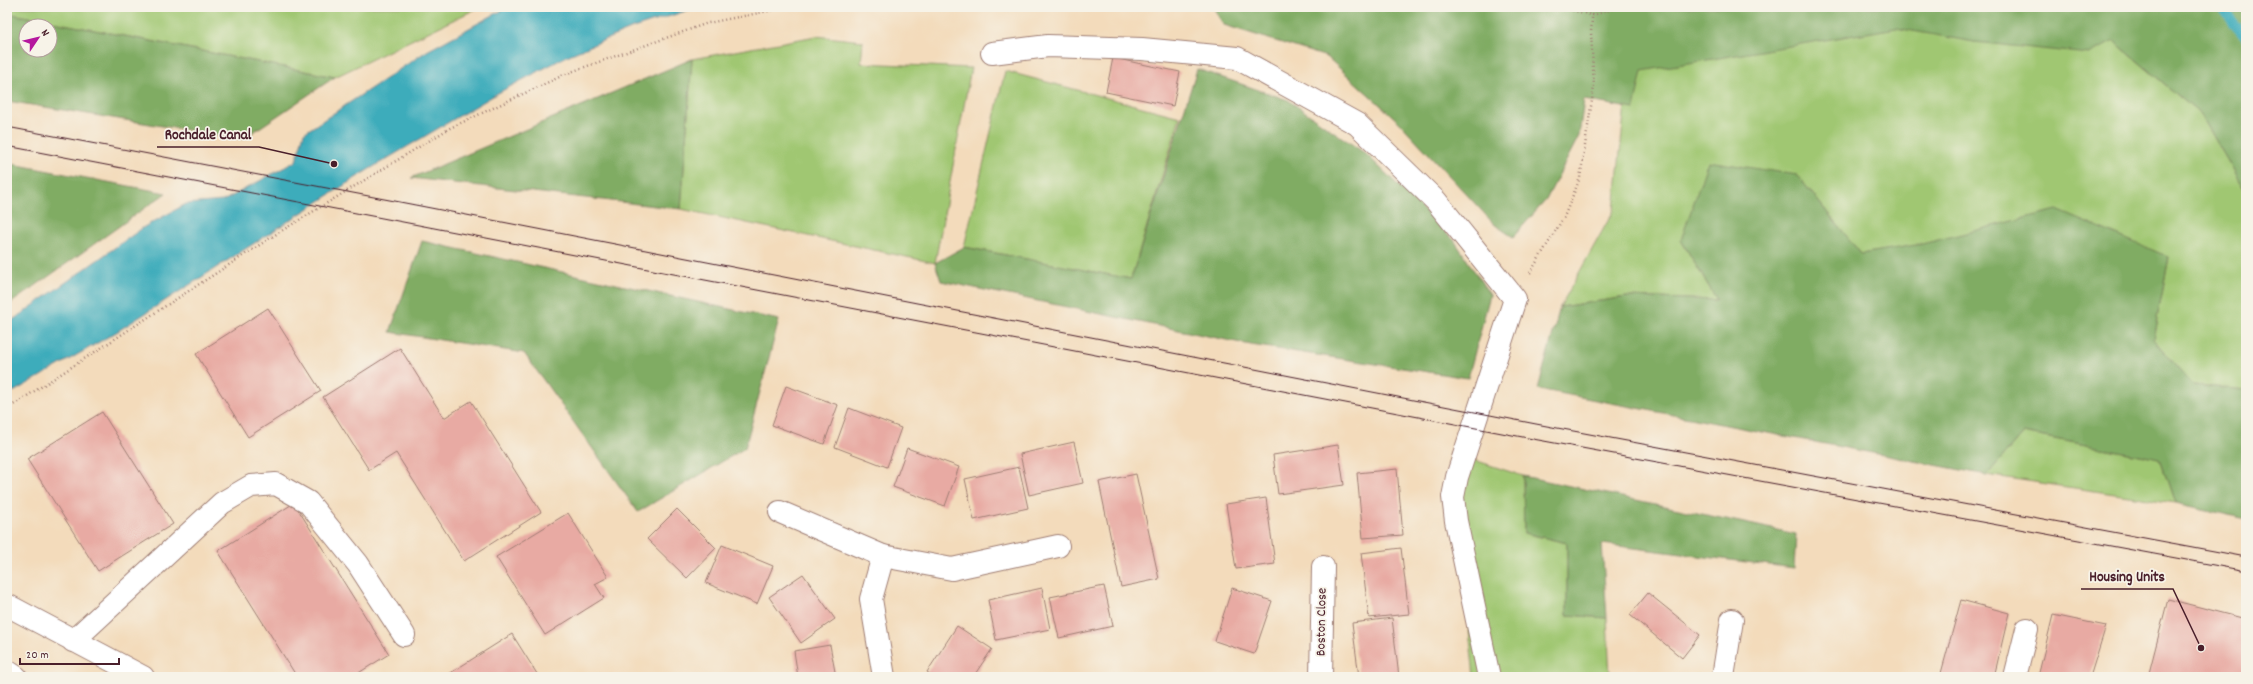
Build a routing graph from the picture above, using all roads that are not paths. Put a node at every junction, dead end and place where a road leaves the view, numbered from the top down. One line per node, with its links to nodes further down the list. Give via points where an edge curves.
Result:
1 (992, 53): 16 (street, via 1048,46 1142,48 1237,58 1356,124 1436,201 1515,299 1457,477 1453,497)
2 (780, 512): 4 (street)
3 (1058, 546): 4 (street, via 952,569)
4 (884, 556): 14 (street, via 871,599)
5 (1323, 567): 15 (street, Boston Close)
6 (7, 605): 10 (street)
7 (1732, 620): 17 (street)
8 (2027, 629): 18 (street)
9 (404, 635): 10 (street, via 358,564 308,502 276,484 251,486 222,503)
10 (73, 641): 13 (street)
11 (7, 671): 12 (street)
12 (16, 677)
13 (143, 677)
14 (884, 677)
15 (1321, 677)
16 (1488, 677)
17 (1723, 677)
18 (2015, 677)

